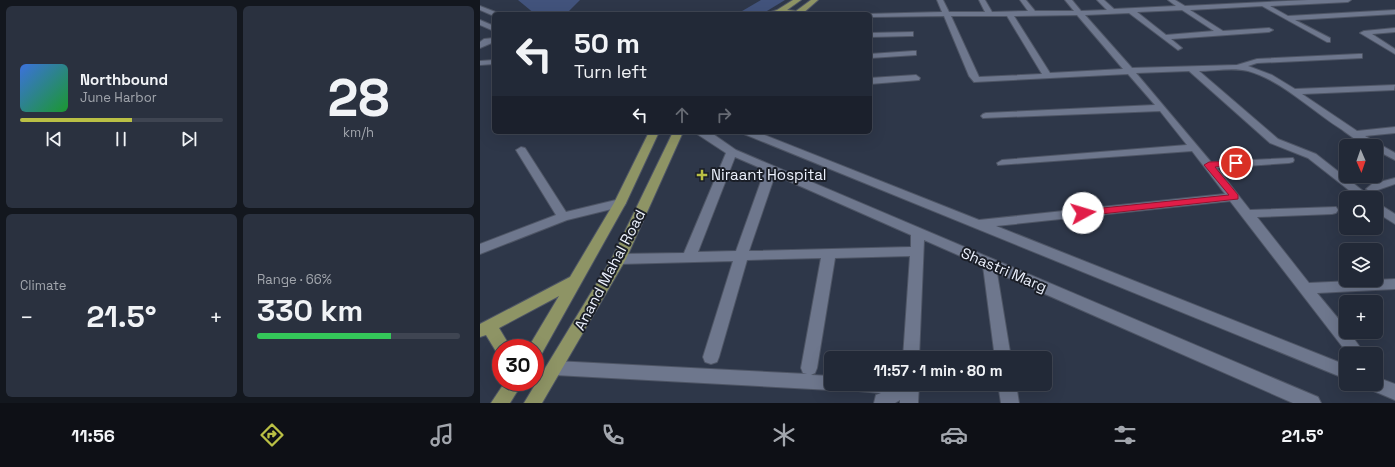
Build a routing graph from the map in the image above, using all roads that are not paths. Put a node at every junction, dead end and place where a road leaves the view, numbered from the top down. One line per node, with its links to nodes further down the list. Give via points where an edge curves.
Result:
1 (798, 0): 13 (main road)
2 (815, 0): 18 (main road)
3 (940, 0): 22 (street)
4 (982, 0): 23 (street)
5 (1023, 0): 25 (street)
6 (1068, 0): 26 (street)
7 (1100, 0): 19 (street)
8 (1171, 0): 12 (street)
9 (1348, 0): 10 (street, via 1274,5)
10 (1264, 3): 12 (street); 27 (street)
11 (480, 8): 15 (street)
12 (1183, 9): 14 (street); 33 (street)
13 (779, 11): 16 (main road); 17 (main road)
14 (1131, 11): 19 (street); 36 (street)
15 (492, 12)
16 (775, 12)
17 (788, 12)
18 (799, 12)
19 (1113, 12): 26 (street)
20 (1395, 12): 27 (street)
21 (872, 14): 22 (street)
22 (946, 14): 23 (street); 51 (street, via 974,78 982,80)
23 (990, 14): 24 (street)
24 (1009, 14): 25 (street); 51 (street)
25 (1033, 14): 26 (street)
26 (1081, 14): 50 (street)
27 (1286, 18): 38 (street)
28 (480, 22): 29 (street)
29 (492, 28)
30 (1269, 30): 32 (street)
31 (1395, 30): 42 (street, via 1364,33)
32 (1232, 32): 33 (street); 39 (street)
33 (1221, 33): 36 (street)
34 (910, 34): 35 (street)
35 (872, 35)
36 (1164, 37): 41 (street)
37 (492, 40): 40 (street)
38 (1327, 40)
39 (1219, 41)
40 (480, 46)
41 (1178, 48)
42 (1395, 52)
43 (913, 54): 44 (street)
44 (872, 56)
45 (1359, 56): 48 (street, via 1257,61)
46 (492, 62): 47 (street)
47 (480, 63)
48 (1237, 67): 49 (street); 55 (street, via 1262,72)
49 (1190, 68): 50 (street); 75 (street, via 1274,141 1312,156)
50 (1130, 71): 51 (street); 56 (street)
51 (1048, 76)
52 (916, 78): 53 (street)
53 (872, 81)
54 (1394, 87): 55 (street)
55 (1292, 92): 63 (street)
56 (1162, 108): 57 (street); 65 (street)
57 (986, 116)
58 (1395, 130): 63 (street)
59 (653, 134): 78 (main road, Anand Mahal Road)
60 (677, 134): 91 (main road, Anand Mahal Road)
61 (702, 134): 68 (street, Shastri Marg)
62 (753, 134): 84 (street)
63 (1354, 134): 64 (street)
64 (1363, 139)
65 (1195, 148): 71 (street); 72 (street)
66 (521, 150): 82 (street)
67 (1383, 150): 69 (street)
68 (732, 152): 73 (street, Shastri Marg); 90 (street)
69 (1395, 157)
70 (1289, 160): 72 (street)
71 (1002, 163)
72 (1209, 165): 77 (street)
73 (771, 169): 85 (street, Shastri Marg); 89 (street)
74 (1395, 181): 76 (street, via 1376,186)
75 (1364, 191)
76 (1372, 191)
77 (1235, 197): 81 (street); 84 (street)
78 (620, 203): 82 (street); 93 (main road, Anand Mahal Road)
79 (1332, 210): 81 (street)
80 (1383, 211): 83 (street)
81 (1248, 214): 95 (street)
82 (563, 217): 86 (street)
83 (1395, 220)
84 (976, 224): 105 (street)
85 (918, 232): 87 (street); 92 (street, Shastri Marg)
86 (480, 250)
87 (917, 251): 88 (street); 100 (street)
88 (829, 253): 89 (street); 104 (street)
89 (741, 256): 90 (street); 102 (street)
90 (689, 257): 91 (street)
91 (619, 259): 103 (main road, Anand Mahal Road)
92 (989, 263): 101 (street); 114 (street, Shastri Marg)
93 (577, 280): 96 (main road); 98 (main road, Anand Mahal Road)
94 (1395, 284): 95 (street)
95 (1306, 288): 99 (street)
96 (484, 329): 97 (main road)
97 (494, 339)
98 (542, 339)
99 (1352, 347)
100 (911, 351)
101 (1002, 351)
102 (711, 357)
103 (555, 368): 106 (street); 112 (main road, Anand Mahal Road)
104 (809, 368)
105 (1339, 369)
106 (824, 383)
107 (509, 391): 111 (main road)
108 (910, 391): 110 (street)
109 (1008, 391): 113 (street)
110 (882, 401)
111 (500, 403)
112 (533, 403)
113 (1010, 403)
114 (1312, 403)

